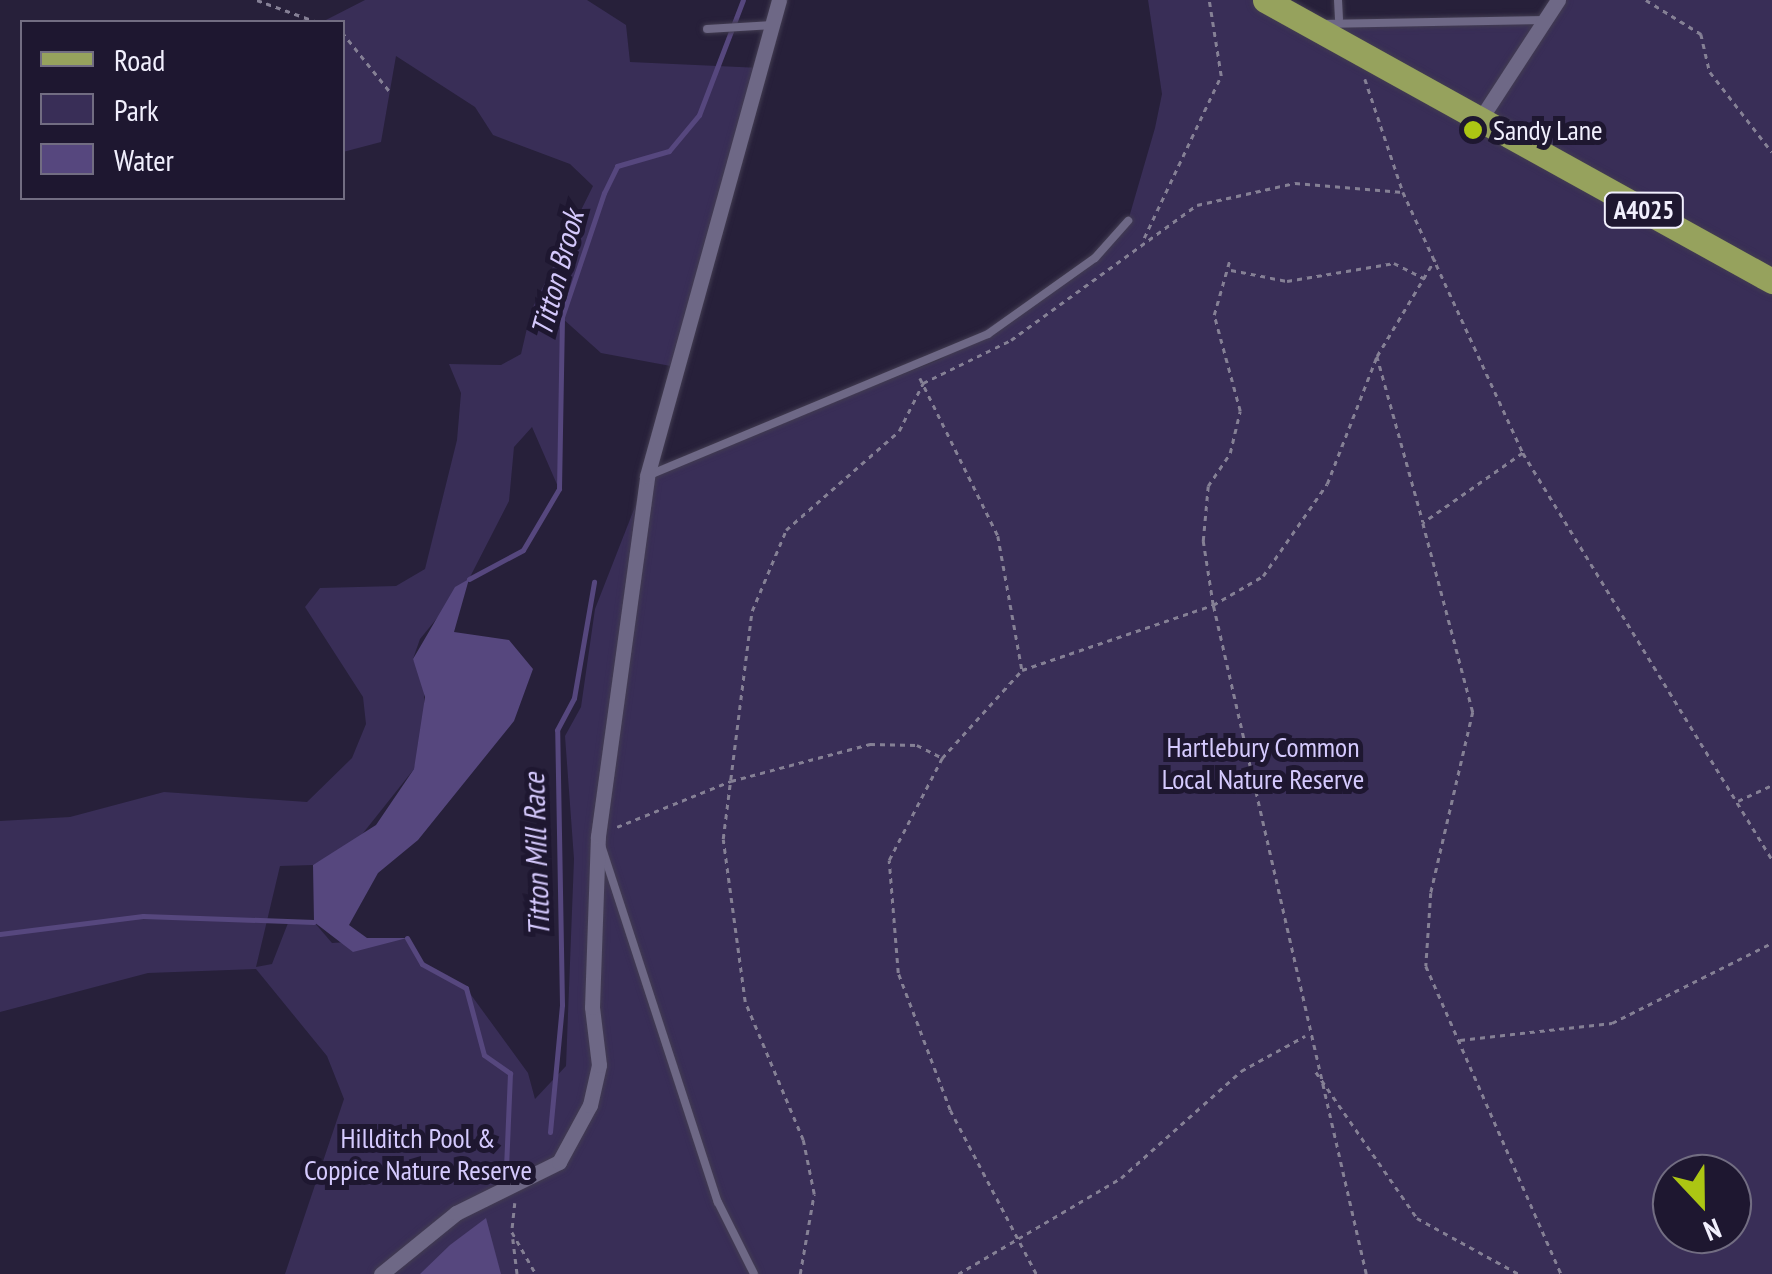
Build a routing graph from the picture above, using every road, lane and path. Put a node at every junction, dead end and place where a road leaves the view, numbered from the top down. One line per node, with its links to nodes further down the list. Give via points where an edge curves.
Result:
1 (257, 0): 9 (path)
2 (779, 0): 11 (street)
3 (1209, 0): 21 (path, via 1221,76)
4 (1265, 0): 12 (main road, A4025)
5 (1338, 0): 8 (lane)
6 (1558, 0): 10 (street)
7 (1646, 0): 18 (path, via 1701,34 1710,72)
8 (1339, 19): 10 (lane); 12 (lane)
9 (312, 20)
10 (1545, 20): 17 (street)
11 (772, 25): 13 (lane); 31 (street)
12 (1312, 27): 15 (main road, A4025)
13 (707, 29)
14 (345, 34): 16 (path, via 365,49)
15 (1356, 53): 17 (main road, A4025); 19 (path)
16 (391, 93)
17 (1482, 118): 26 (main road, A4025)
18 (1772, 152)
19 (1403, 192): 21 (path, via 1352,184 1245,190); 23 (path)
20 (1128, 221): 28 (lane, via 1024,311)
21 (1144, 238): 29 (path, via 1011,340)
22 (1230, 259): 24 (path)
23 (1435, 260): 25 (path); 30 (path)
24 (1230, 270): 25 (path, via 1287,280 1394,263); 33 (path, via 1214,315 1240,411 1230,453 1208,486 1203,541)
25 (1425, 279): 27 (path)
26 (1772, 281)
27 (1377, 356): 32 (path); 33 (path, via 1328,484 1263,576)
28 (915, 369): 29 (path); 31 (lane)
29 (923, 382): 34 (path, via 998,536); 36 (path, via 899,430 786,530 752,611)
30 (1522, 452): 32 (path); 38 (path)
31 (647, 476): 39 (street)
32 (1423, 523): 43 (path, via 1473,712 1431,893 1426,966)
33 (1213, 605): 34 (path); 42 (path)
34 (1022, 670): 35 (path)
35 (942, 758): 36 (path, via 917,745 870,744); 47 (path, via 889,860 889,935 950,1110)
36 (731, 782): 39 (path); 52 (path, via 724,839 745,1002 803,1140 814,1194)
37 (1772, 785): 38 (path)
38 (1737, 802): 40 (path)
39 (598, 836): 45 (street, via 592,1008 600,1065 578,1139); 51 (lane, via 718,1202)
40 (1772, 860)
41 (1772, 943): 43 (path, via 1612,1023)
42 (1306, 1036): 44 (path); 47 (path, via 1241,1072 1121,1178)
43 (1460, 1040): 57 (path)
44 (1315, 1071): 55 (path); 56 (path, via 1417,1218)
45 (526, 1180): 46 (path); 48 (street, via 456,1214)
46 (512, 1232): 49 (path); 50 (path)
47 (1018, 1242): 53 (path); 54 (path)
48 (381, 1274)
49 (516, 1274)
50 (536, 1274)
51 (754, 1274)
52 (800, 1274)
53 (958, 1274)
54 (1036, 1274)
55 (1366, 1274)
56 (1519, 1274)
57 (1561, 1274)

